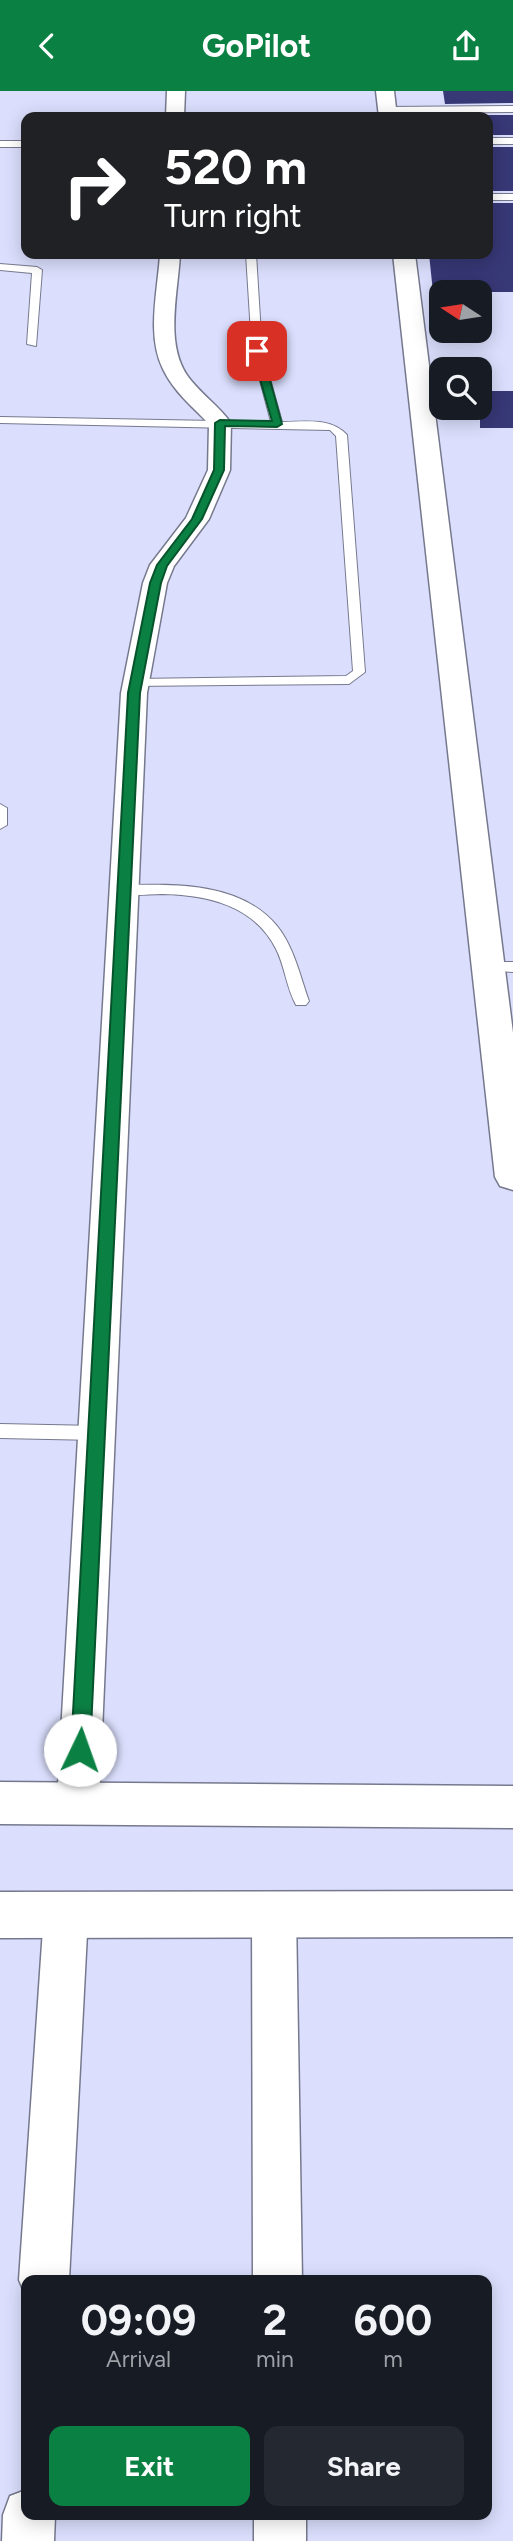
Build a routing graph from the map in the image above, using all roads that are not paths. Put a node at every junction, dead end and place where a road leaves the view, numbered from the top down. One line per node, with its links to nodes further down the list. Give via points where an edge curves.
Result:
1 (176, 91): 4 (street)
2 (387, 106): 3 (lane)
3 (513, 110)
4 (175, 112)
5 (493, 141): 6 (lane)
6 (513, 141)
7 (0, 144): 8 (lane)
8 (21, 144)
9 (493, 197): 10 (lane)
10 (513, 197)
11 (170, 259): 17 (street, via 165,347 182,383)
12 (251, 259): 18 (lane, via 257,351)
13 (405, 259): 23 (street)
14 (0, 267): 15 (lane, via 37,270)
15 (33, 344)
16 (0, 420): 17 (lane)
17 (220, 423): 18 (lane); 19 (street, via 219,470 197,519 162,565)
18 (277, 424): 19 (lane, via 325,426 341,435 359,672 349,680)
19 (136, 683): 22 (street)
20 (0, 808): 21 (lane)
21 (0, 825)
22 (124, 890): 24 (lane, via 200,891 256,913 284,948); 27 (street)
23 (500, 967): 25 (street)
24 (301, 1001)
25 (513, 1177)
26 (0, 1431): 27 (lane)
27 (97, 1433): 29 (street)
28 (0, 1803): 29 (street)
29 (78, 1803): 30 (street)
30 (513, 1807)
31 (274, 1913): 32 (street); 33 (street); 36 (street)
32 (66, 1914): 34 (street); 35 (street)
33 (513, 1914)
34 (0, 1915)
35 (44, 2275)
36 (278, 2275)
37 (29, 2520): 39 (street)
38 (280, 2520): 40 (street)
39 (28, 2541)
40 (280, 2541)

